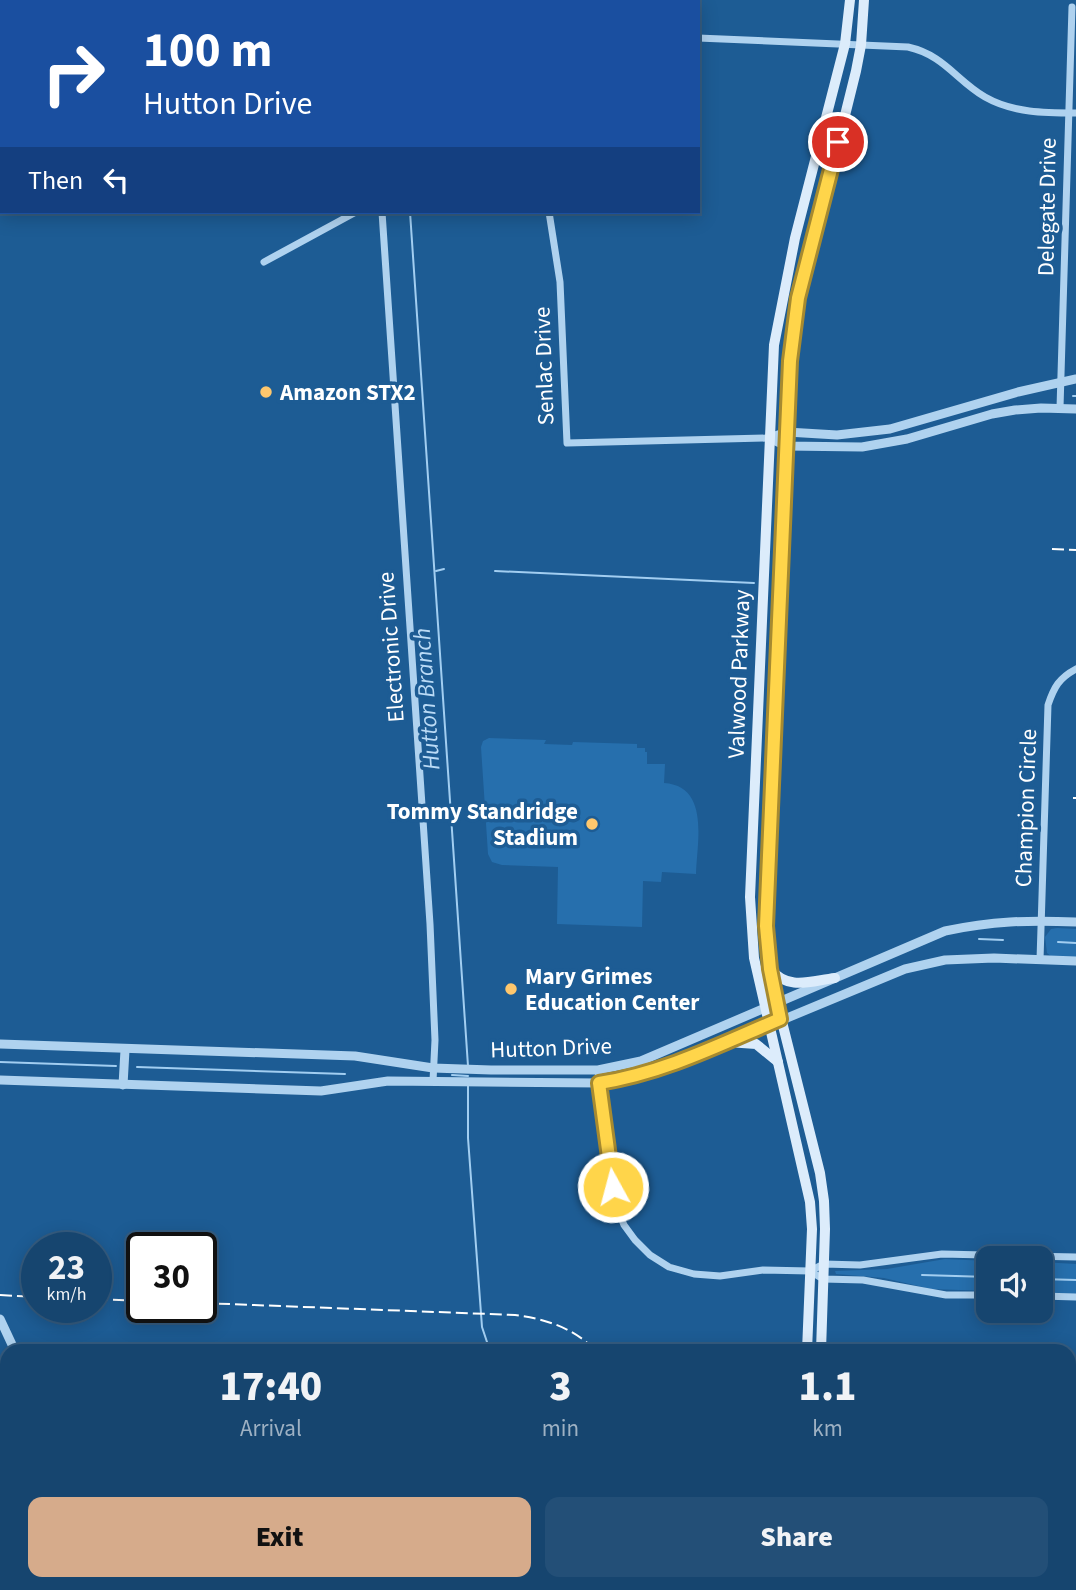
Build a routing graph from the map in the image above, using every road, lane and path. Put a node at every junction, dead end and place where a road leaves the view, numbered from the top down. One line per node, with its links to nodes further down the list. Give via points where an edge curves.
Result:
1 (850, 0): 5 (main road, Valwood Parkway)
2 (864, 0): 6 (main road, Valwood Parkway)
3 (1072, 7): 7 (street, Delegate Drive)
4 (700, 38): 5 (street)
5 (845, 44): 6 (street); 8 (main road, Valwood Parkway)
6 (861, 45): 7 (street, via 921,50 940,59 996,103); 9 (main road, Valwood Parkway)
7 (1072, 113): 17 (street, Delegate Drive)
8 (810, 184): 9 (main road); 14 (main road, Valwood Parkway)
9 (826, 188): 15 (main road, Valwood Parkway)
10 (352, 214): 13 (street)
11 (382, 214): 44 (street, Electronic Drive, via 430,924)
12 (549, 214): 23 (street, Senlac Drive, via 561,282 567,443)
13 (264, 262)
14 (777, 323): 15 (main road); 23 (main road, Valwood Parkway)
15 (793, 325): 21 (main road, Valwood Parkway)
16 (1076, 379): 17 (street, Senlac Drive)
17 (1062, 382): 18 (street, Delegate Drive); 20 (street, Senlac Drive)
18 (1060, 408): 19 (street, Senlac Drive); 22 (street, Senlac Drive, via 1002,412)
19 (1076, 409)
20 (910, 425): 21 (street, Senlac Drive, via 837,435); 22 (street)
21 (787, 432): 23 (street, Senlac Drive); 24 (main road, Valwood Parkway)
22 (914, 437): 24 (street, Senlac Drive, via 862,447)
23 (769, 438): 24 (street, Senlac Drive); 25 (main road, Valwood Parkway)
24 (786, 446): 26 (main road, Valwood Parkway)
25 (763, 596): 26 (main road); 28 (main road, Valwood Parkway)
26 (779, 596): 29 (main road, Valwood Parkway)
27 (1076, 669): 30 (street, Champion Circle, via 1061,677 1048,705)
28 (754, 795): 29 (main road); 37 (main road, Valwood Parkway, via 751,923)
29 (771, 795): 34 (main road, Valwood Parkway, via 766,926)
30 (1041, 921): 31 (street, Hutton Drive); 32 (street, Champion Circle); 35 (street, Hutton Drive, via 1014,920 945,931)
31 (1076, 922)
32 (1040, 960): 33 (street, Hutton Drive); 38 (street, Hutton Drive, via 945,960 905,969)
33 (1076, 961)
34 (770, 969): 35 (main road, via 796,984); 36 (main road, Valwood Parkway)
35 (835, 978): 36 (street, Hutton Drive)
36 (777, 1002): 37 (street, Hutton Drive); 38 (main road, Valwood Parkway)
37 (764, 1007): 39 (main road, Valwood Parkway); 45 (street, Hutton Drive, via 641,1061)
38 (780, 1019): 39 (street, Hutton Drive); 51 (main road, Valwood Parkway, via 820,1173)
39 (769, 1024): 40 (street, Hutton Drive); 43 (main road, Valwood Parkway)
40 (728, 1042): 43 (main road, via 756,1044); 48 (street, Hutton Drive, via 643,1075)
41 (0, 1044): 42 (street, Hutton Drive)
42 (125, 1050): 44 (street, Hutton Drive, via 355,1056); 49 (street)
43 (779, 1064): 52 (main road, Valwood Parkway, via 810,1202)
44 (433, 1068): 45 (street, Hutton Drive); 47 (street, Electronic Drive)
45 (598, 1070): 48 (street)
46 (0, 1080): 49 (street, Hutton Drive)
47 (433, 1081): 48 (street, Hutton Drive); 49 (street, Hutton Drive, via 388,1081 321,1090)
48 (599, 1083): 52 (street, via 618,1210 645,1250 675,1269 711,1276)
49 (123, 1085)
50 (1076, 1257): 51 (street, via 942,1254 860,1265)
51 (824, 1264): 52 (street); 53 (main road, Valwood Parkway)
52 (810, 1270): 53 (street); 59 (main road, Valwood Parkway)
53 (823, 1279): 54 (street); 60 (main road, Valwood Parkway)
54 (976, 1295)
55 (1053, 1296): 56 (street)
56 (1076, 1297)
57 (0, 1319): 58 (street)
58 (12, 1344)
59 (807, 1344)
60 (821, 1344)

